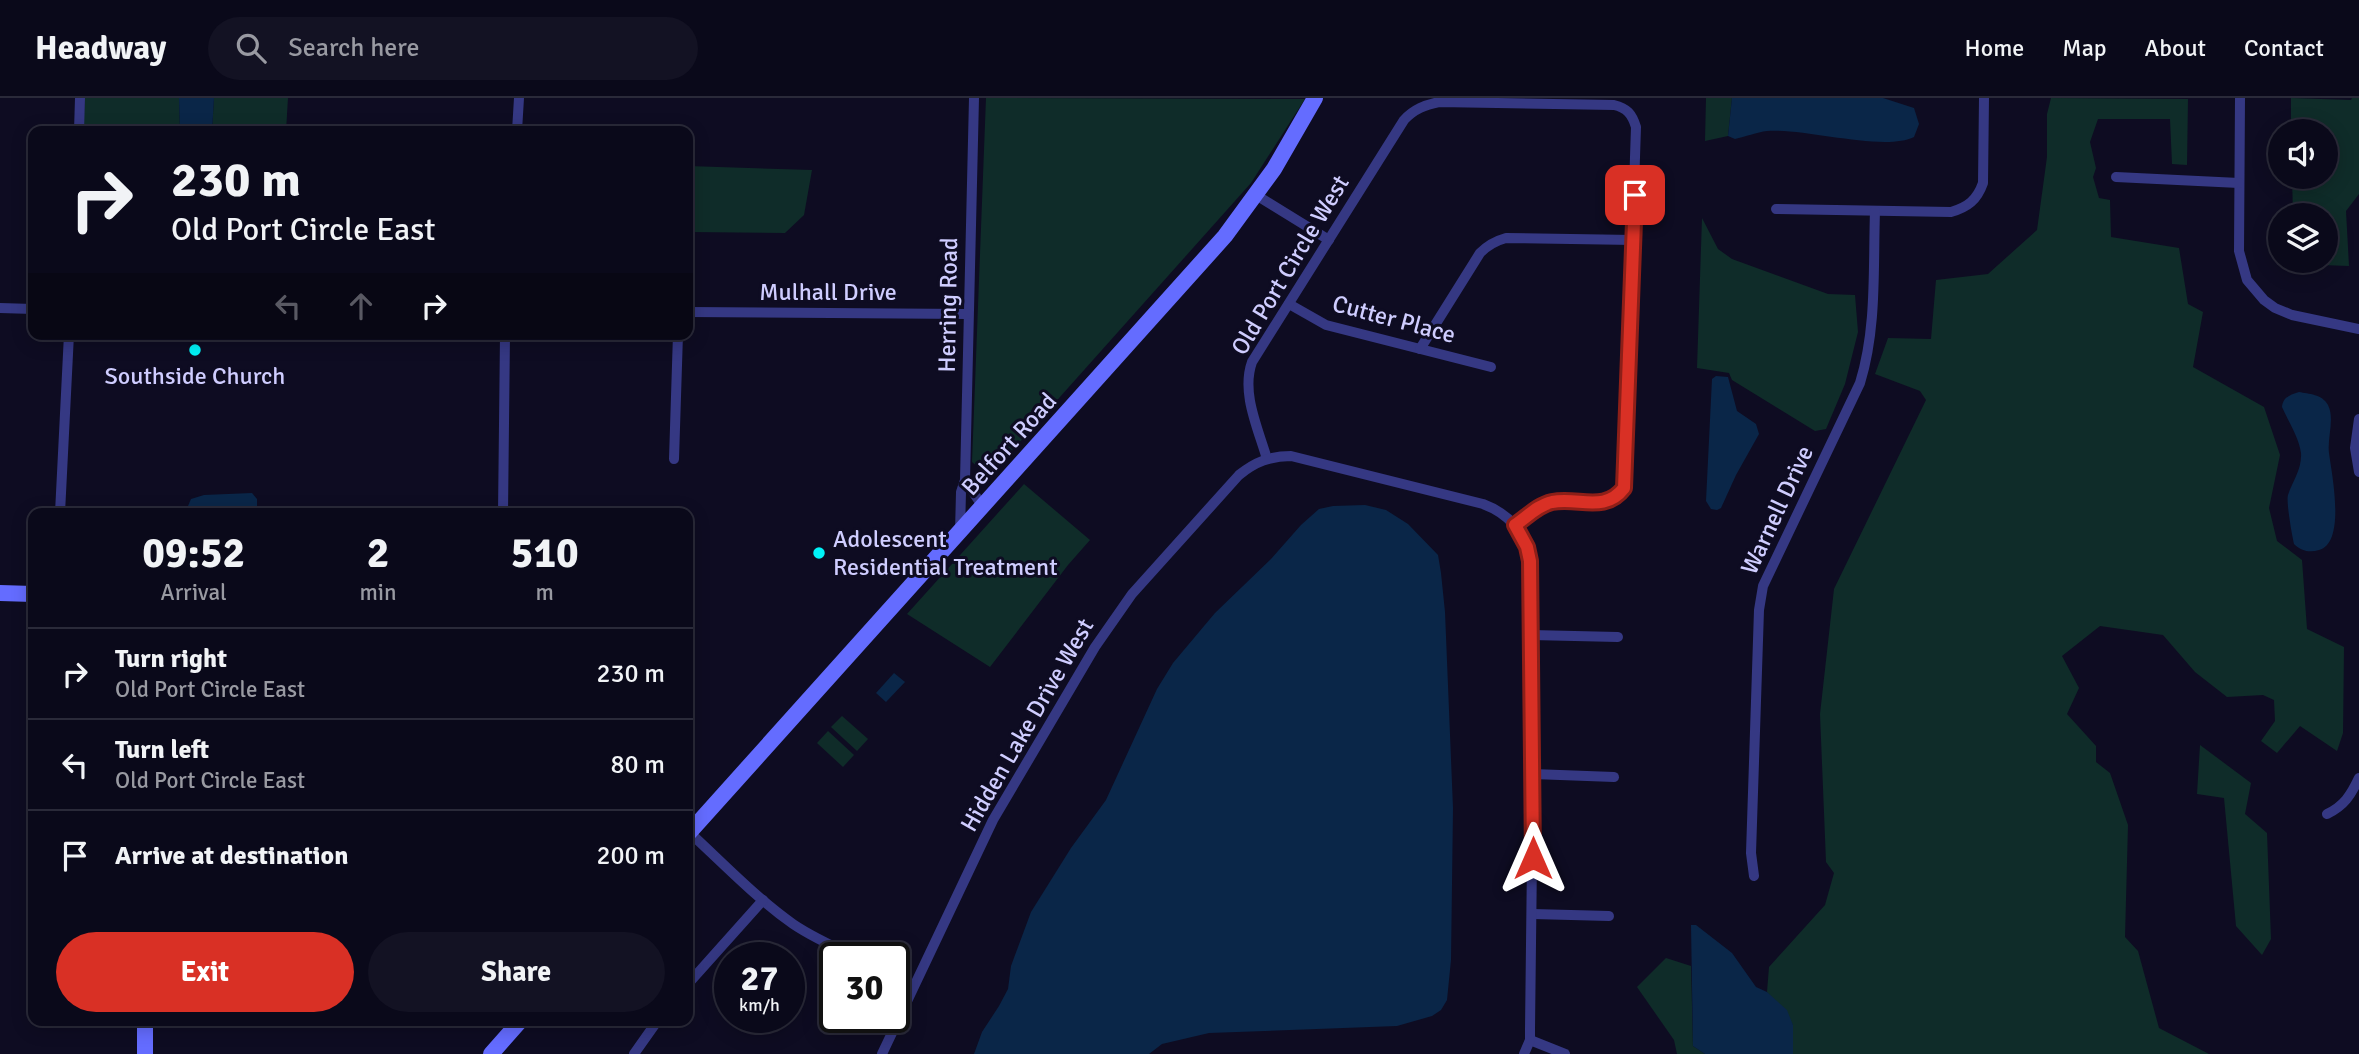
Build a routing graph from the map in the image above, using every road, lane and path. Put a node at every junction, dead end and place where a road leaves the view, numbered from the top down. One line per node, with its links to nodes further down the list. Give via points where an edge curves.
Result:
1 (80, 98): 7 (street)
2 (519, 98): 8 (street)
3 (974, 98): 20 (street, Herring Road)
4 (1315, 98): 11 (street, Belfort Road)
5 (1984, 98): 13 (street, via 1983,183 1970,204 1951,212)
6 (2240, 98): 10 (street)
7 (79, 126)
8 (517, 126)
9 (2116, 177): 10 (street)
10 (2239, 183): 21 (street, via 2239,251 2255,291 2292,315)
11 (1256, 195): 14 (street); 32 (street, Belfort Road)
12 (1776, 209): 13 (street)
13 (1875, 211): 47 (street, Warnell Drive, via 1867,362 1771,566 1761,598 1751,853)
14 (1329, 240): 15 (street, Old Port Circle West, via 1404,120 1419,108 1439,102 1614,105 1629,111 1636,127); 16 (street, Old Port Circle West)
15 (1633, 240): 25 (street, via 1496,240 1480,253); 35 (street, via 1624,488 1603,502 1548,503)
16 (1289, 304): 25 (street, Cutter Place, via 1326,325); 29 (street, Old Port Circle West, via 1252,362 1247,382)
17 (0, 309): 18 (street)
18 (28, 309)
19 (693, 312): 20 (street, Mulhall Drive)
20 (968, 314): 31 (street, Herring Road)
21 (2359, 329)
22 (69, 340): 33 (street)
23 (505, 340): 34 (street)
24 (678, 340): 28 (street)
25 (1420, 349): 26 (street, Cutter Place)
26 (1491, 367)
27 (2359, 419): 30 (street, via 2355,448)
28 (674, 459)
29 (1267, 459): 35 (street, via 1303,458 1483,503); 54 (street, Hidden Lake Drive West, via 1239,475 1115,617 993,820)
30 (2359, 472)
31 (965, 480): 32 (street); 36 (street, Herring Road)
32 (983, 507): 36 (street, Belfort Road)
33 (60, 508)
34 (503, 508)
35 (1515, 525): 39 (street, via 1530,561)
36 (960, 532): 45 (street, Belfort Road)
37 (0, 593): 38 (street)
38 (28, 594)
39 (1531, 635): 40 (street); 41 (street)
40 (1618, 637)
41 (1533, 774): 42 (street); 49 (street)
42 (1614, 777)
43 (2359, 778): 44 (street, via 2340,808)
44 (2327, 814)
45 (693, 829)
46 (693, 837): 48 (street)
47 (1754, 876)
48 (763, 900): 51 (street); 52 (street)
49 (1532, 914): 50 (street); 58 (street)
50 (1609, 916)
51 (825, 942)
52 (693, 978)
53 (910, 983): 54 (street)
54 (914, 985): 62 (street, Hidden Lake Drive West)
55 (145, 1026): 59 (street)
56 (511, 1026): 60 (street)
57 (654, 1026): 61 (street)
58 (1530, 1040): 63 (street); 64 (street)
59 (145, 1054)
60 (491, 1054)
61 (634, 1054)
62 (882, 1054)
63 (1524, 1054)
64 (1565, 1054)

